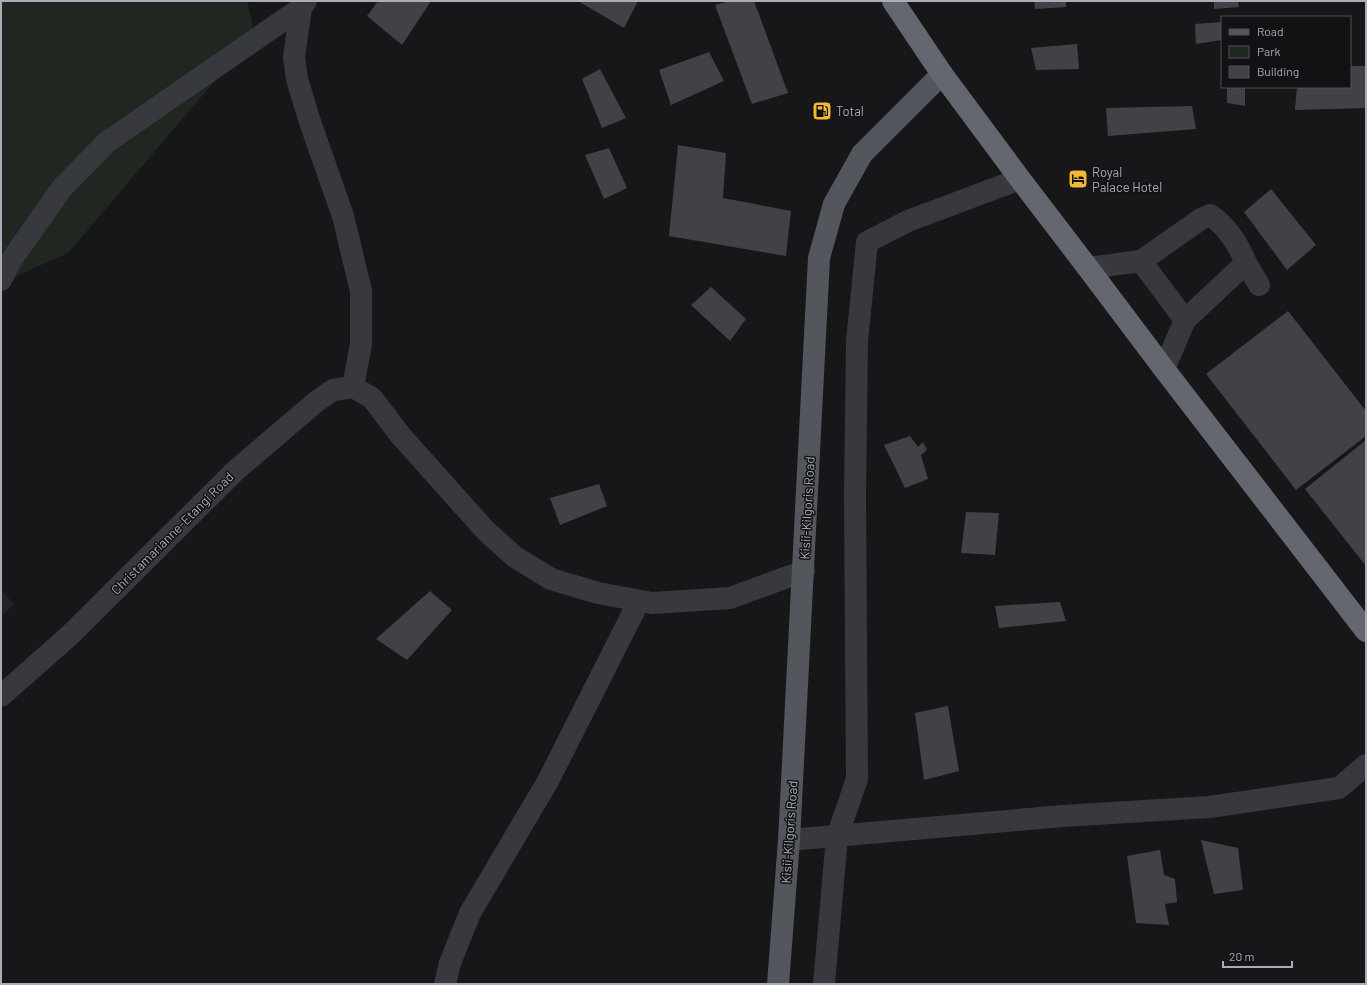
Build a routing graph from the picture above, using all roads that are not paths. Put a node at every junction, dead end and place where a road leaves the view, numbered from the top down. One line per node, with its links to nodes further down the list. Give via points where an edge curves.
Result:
1 (893, 1): 3 (highway)
2 (303, 5): 8 (street, via 107,142 62,188 12,259); 12 (street, via 294,57 297,79 343,216 361,292 361,344)
3 (942, 74): 4 (highway); 13 (main road, Kisii-Kilgoris Road, via 862,154 834,204 819,258)
4 (1020, 179): 7 (highway); 18 (street, via 908,222 867,242 857,342 857,779)
5 (1141, 261): 6 (street, via 1201,218 1210,215 1231,234); 7 (street); 10 (street)
6 (1246, 263): 9 (street); 10 (street)
7 (1088, 268): 11 (highway)
8 (1, 280)
9 (1259, 285)
10 (1185, 320): 11 (street)
11 (1164, 369): 15 (highway)
12 (353, 387): 14 (street, via 372,398 416,454 486,531 515,557 551,579 598,593); 16 (street, Christamarianne-Etangi Road, via 332,390 235,471 70,635)
13 (804, 571): 14 (street, via 730,598 652,603); 19 (main road, Kisii-Kilgoris Road)
14 (639, 601): 20 (street, via 548,781 470,913 450,963)
15 (1366, 631)
16 (1, 696)
17 (1366, 765): 18 (street, via 1339,788 1209,807 1063,816)
18 (837, 837): 19 (street); 22 (street)
19 (789, 840): 21 (main road, Kisii-Kilgoris Road)
20 (445, 984)
21 (778, 984)
22 (824, 984)

